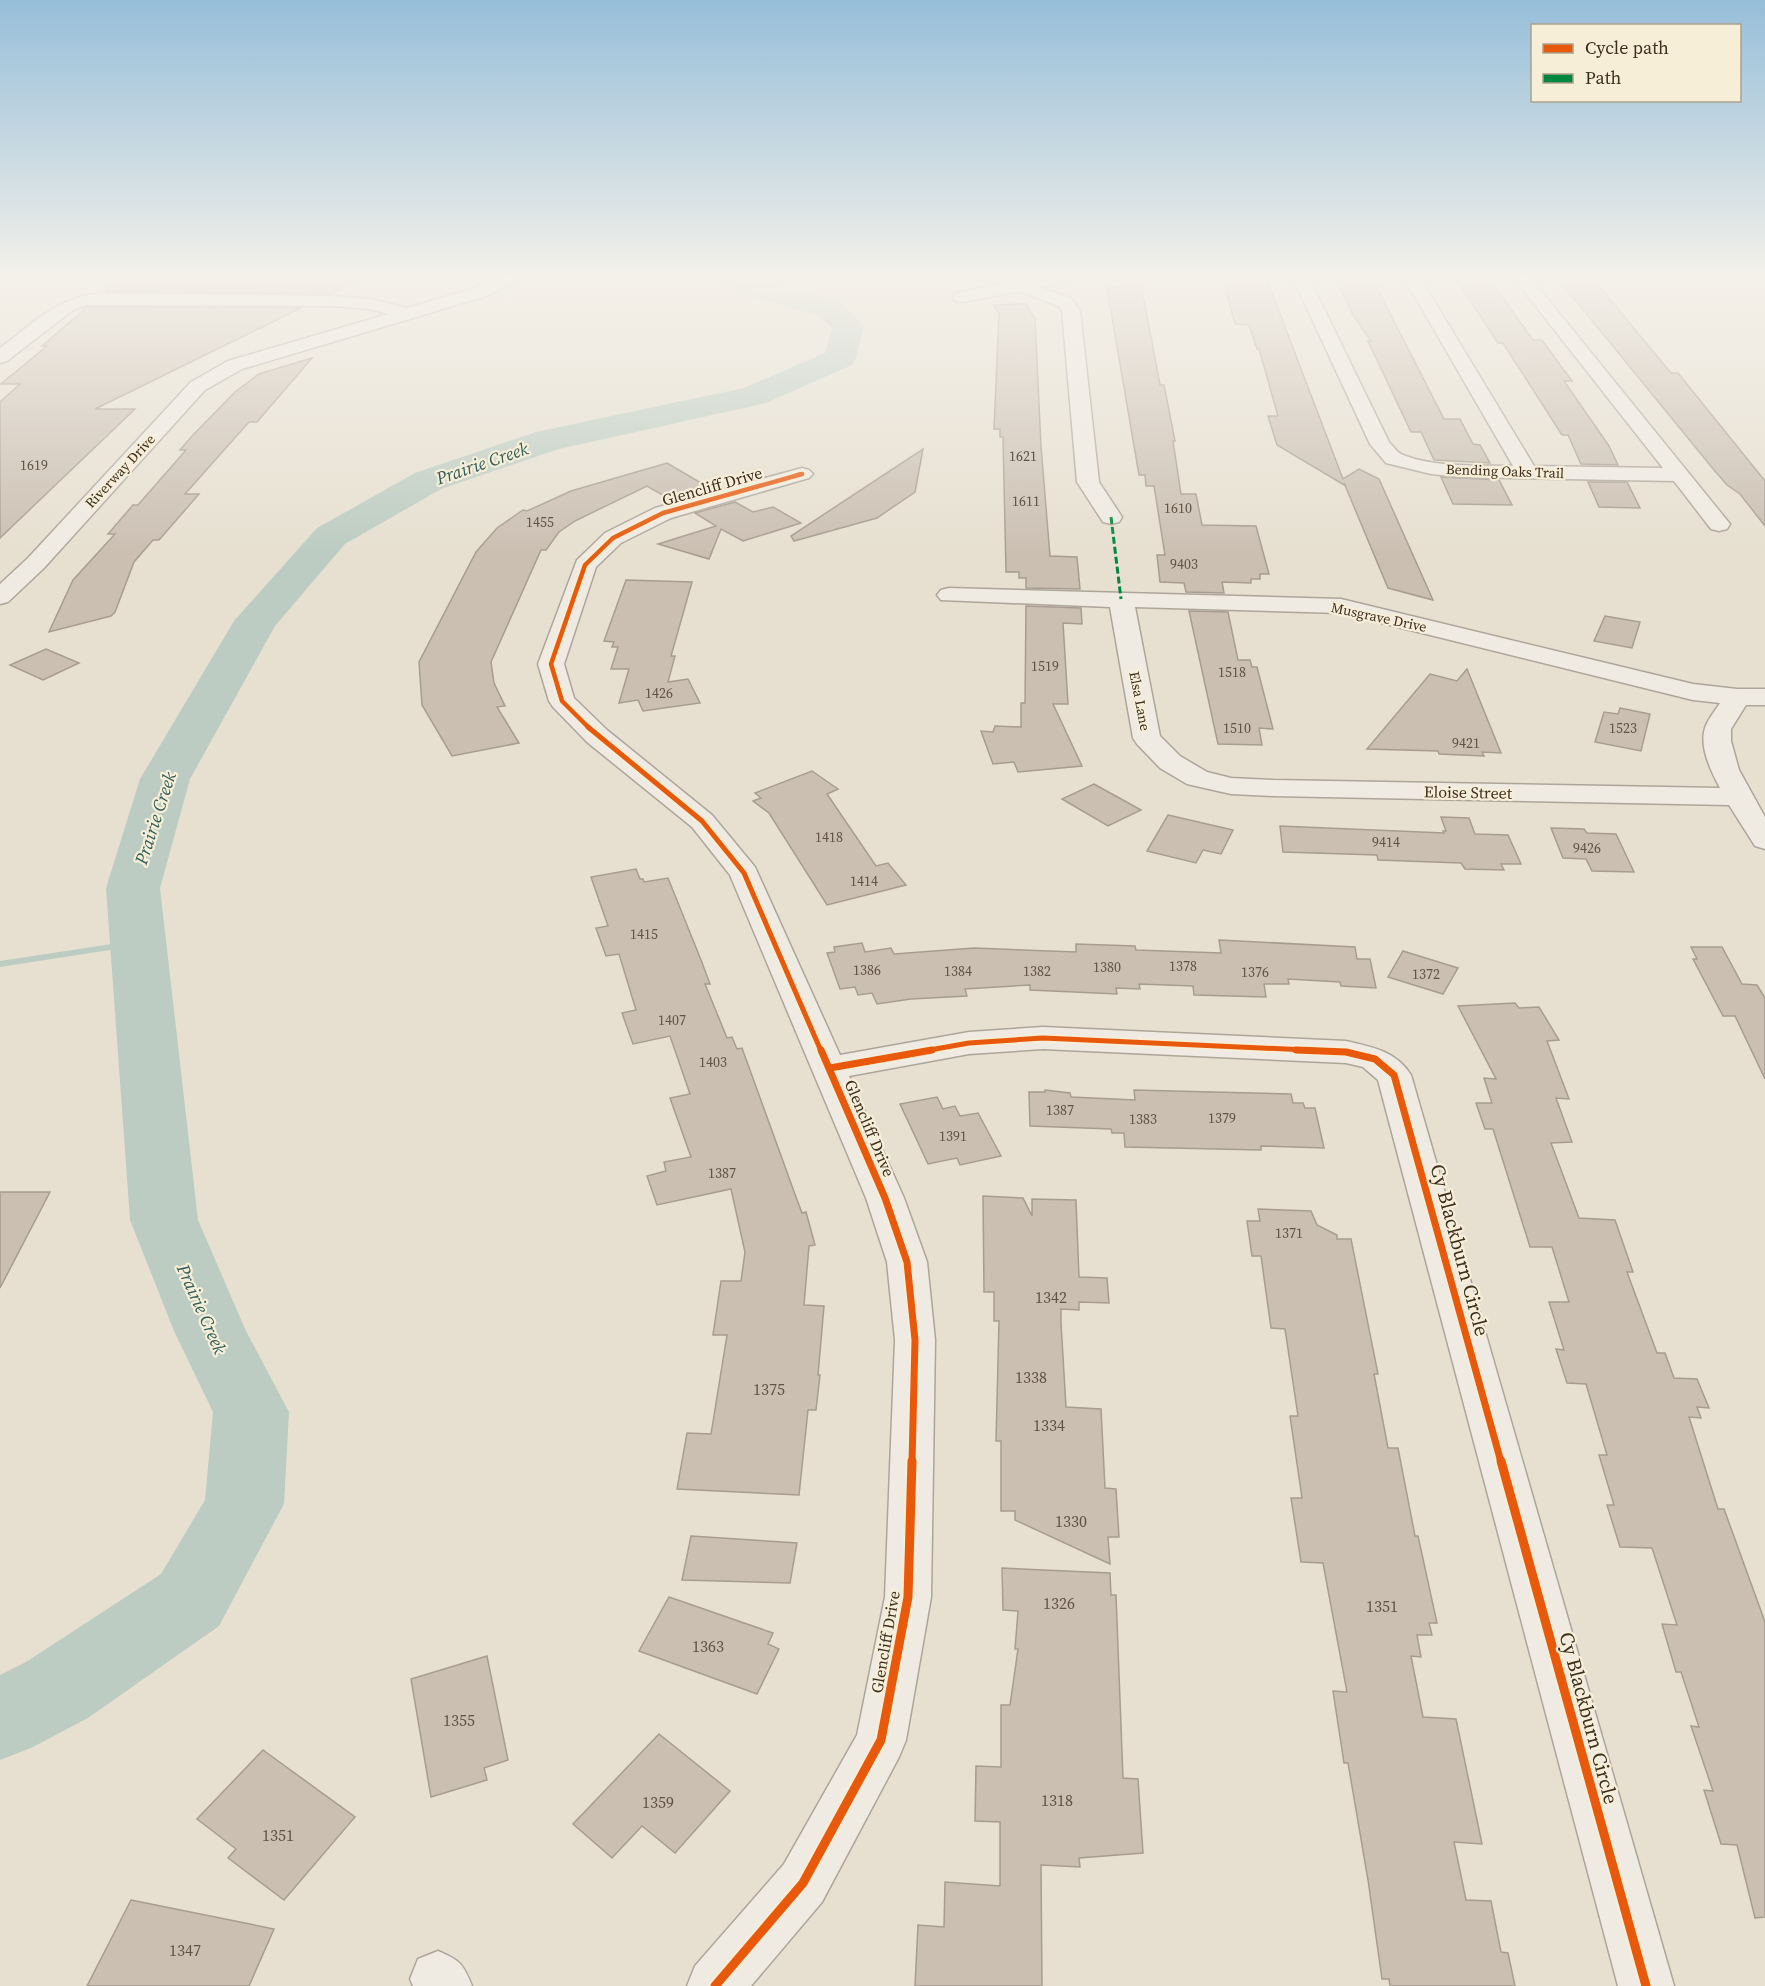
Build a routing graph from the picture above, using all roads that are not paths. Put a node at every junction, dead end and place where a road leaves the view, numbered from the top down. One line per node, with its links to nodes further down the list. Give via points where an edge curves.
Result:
1 (229, 369): 12 (street, Riverway Drive, via 198,386)
2 (1077, 369): 9 (street, via 1088,482)
3 (1344, 369): 6 (street, Bending Oaks Trail, via 1380,444 1393,459 1461,471)
4 (1466, 369): 6 (street)
5 (1594, 369): 8 (street)
6 (1527, 472): 8 (street, Bending Oaks Trail)
7 (802, 474): 19 (street, Glencliff Drive, via 663,513 613,538 585,565 551,664 562,701 597,736 702,821 744,873)
8 (1679, 475): 10 (street)
9 (1111, 517)
10 (1719, 524)
11 (949, 595): 13 (street, Musgrave Drive)
12 (0, 597)
13 (1121, 599): 14 (street, Musgrave Drive, via 1341,606 1693,692); 16 (street, Elsa Lane, via 1147,738 1170,762)
14 (1737, 697): 15 (street, Musgrave Drive); 17 (street, via 1718,730 1722,763)
15 (1765, 697)
16 (1197, 778): 17 (street, Eloise Street, via 1231,786 1273,788)
17 (1739, 798): 18 (street)
18 (1765, 840)
19 (830, 1068): 20 (street, Glencliff Drive, via 885,1198 907,1262 915,1340 908,1597 881,1740 803,1883); 21 (street, Cy Blackburn Circle, via 969,1043 1042,1038 1346,1052 1375,1059 1395,1075)
20 (715, 1986)
21 (1646, 1986)

